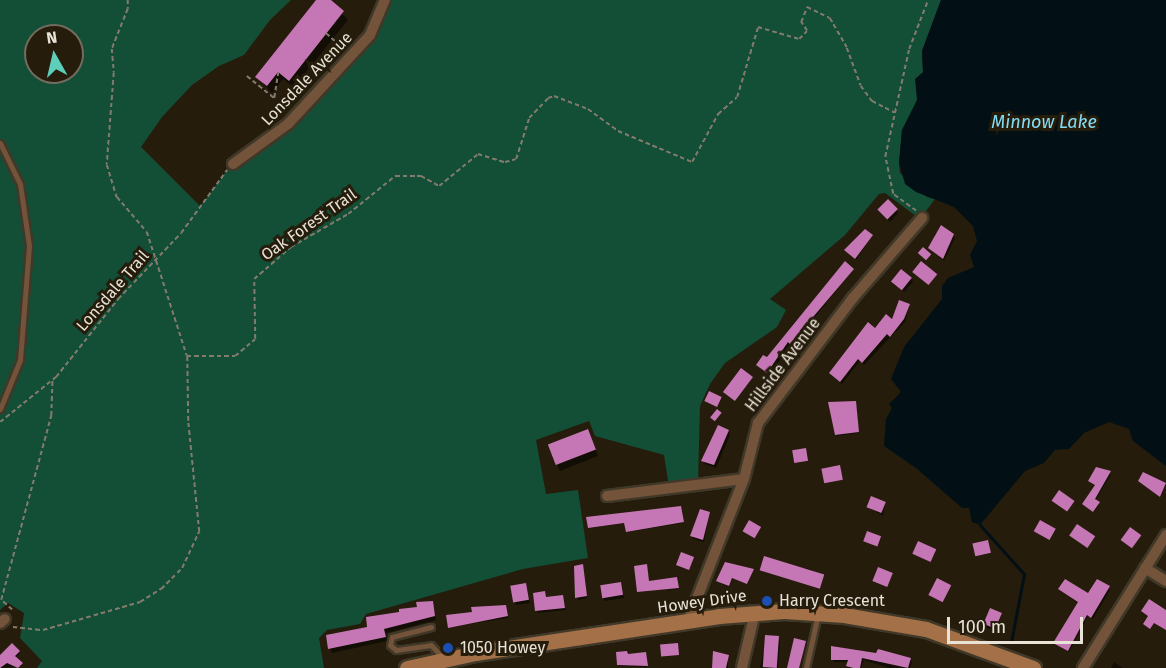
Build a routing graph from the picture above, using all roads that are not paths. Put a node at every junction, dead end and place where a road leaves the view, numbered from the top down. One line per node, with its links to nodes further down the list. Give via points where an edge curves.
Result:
1 (385, 0): 3 (street, Lonsdale Avenue, via 370,35 296,116 266,143)
2 (0, 143): 5 (lane, via 12,160 20,184 29,246 20,360)
3 (232, 164)
4 (922, 218): 6 (street, Hillside Avenue, via 770,404 752,439)
5 (0, 409)
6 (744, 479): 7 (street); 13 (street, Hillside Avenue)
7 (607, 496)
8 (1166, 535): 9 (street)
9 (1145, 568): 10 (street); 20 (street)
10 (1166, 581)
11 (755, 612): 12 (main road, Howey Drive); 13 (main road, Howey Drive); 17 (street)
12 (818, 612): 18 (lane); 19 (main road, Howey Drive, via 926,629)
13 (688, 621): 15 (main road, Howey Drive)
14 (431, 627): 15 (lane, via 392,637 390,645 396,650 431,645 441,652)
15 (443, 660): 16 (main road, Howey Drive)
16 (407, 668)
17 (742, 668)
18 (806, 668)
19 (1033, 668)
20 (1083, 668)

